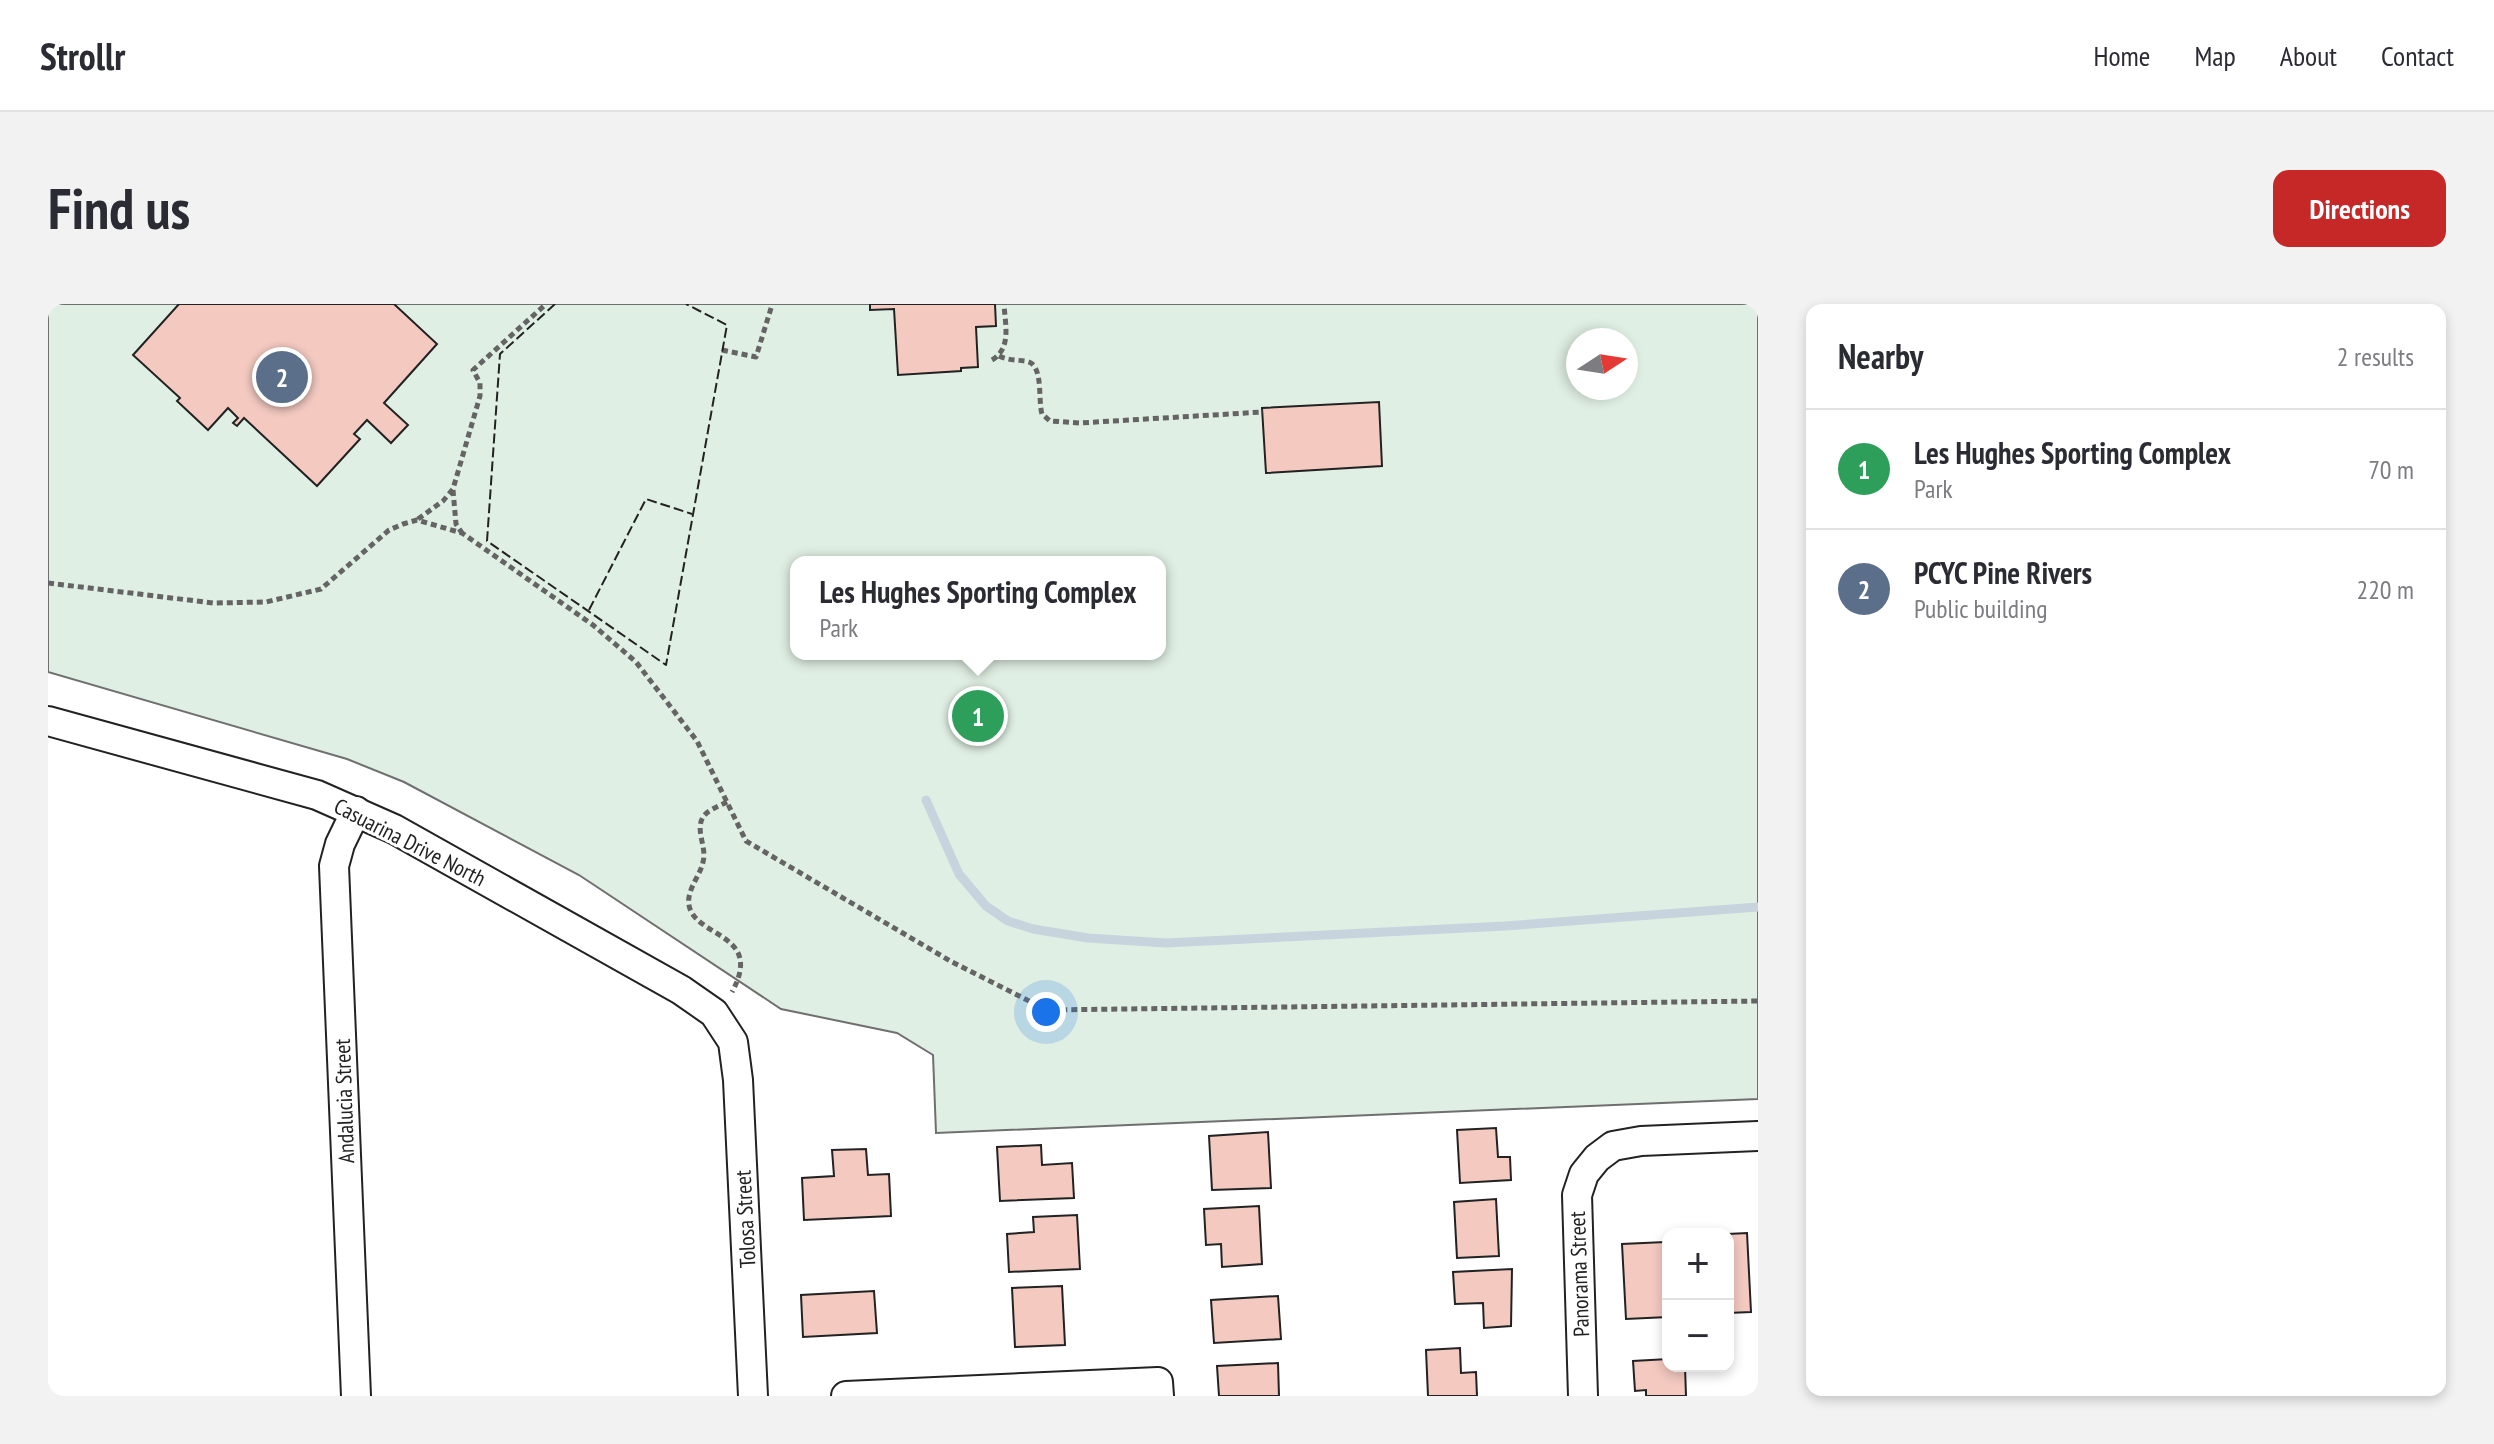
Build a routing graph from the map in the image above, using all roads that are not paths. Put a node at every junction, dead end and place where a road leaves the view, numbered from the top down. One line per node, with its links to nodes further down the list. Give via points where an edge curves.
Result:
1 (48, 721): 2 (street, Casuarina Drive North, via 317,795)
2 (356, 811): 3 (street, Casuarina Drive North, via 681,990 714,1013); 6 (street, Andalucia Street, via 334,866)
3 (733, 1042): 7 (street, Tolosa Street)
4 (1758, 1136): 9 (street, Panorama Street, via 1613,1146 1584,1174 1577,1195)
5 (1159, 1389): 8 (street)
6 (356, 1396)
7 (753, 1396)
8 (846, 1396)
9 (1583, 1396)

